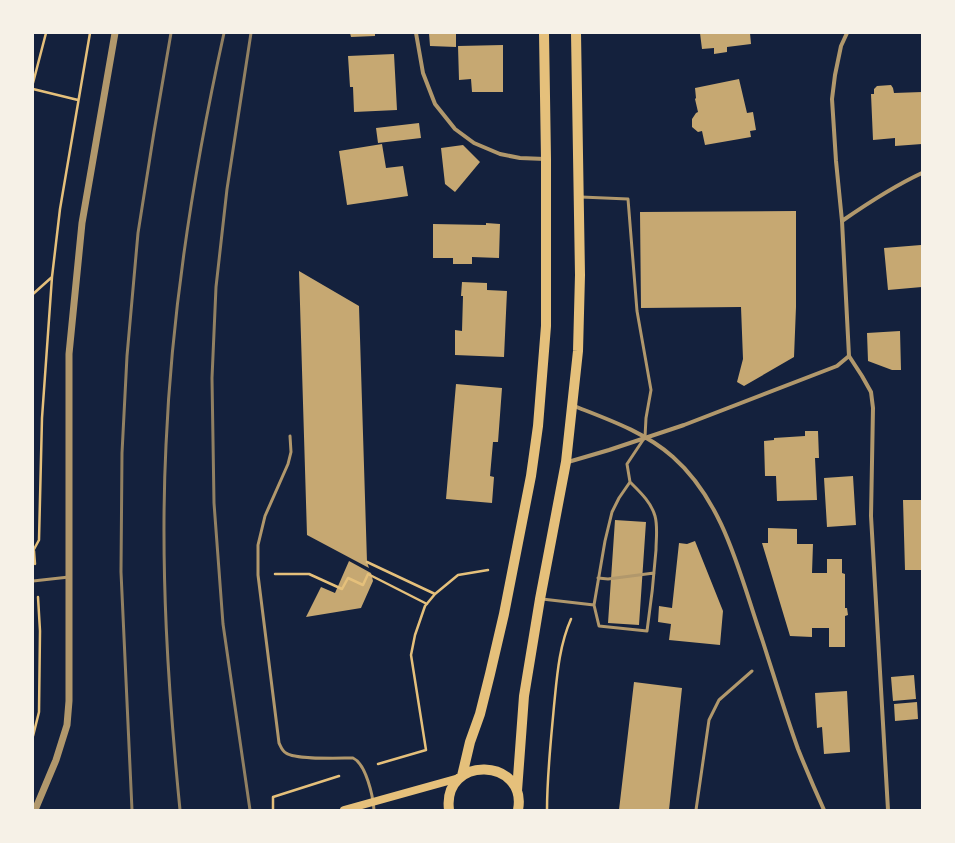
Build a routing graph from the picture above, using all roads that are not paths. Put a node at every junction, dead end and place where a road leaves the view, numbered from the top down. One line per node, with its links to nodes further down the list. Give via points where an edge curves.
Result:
1 (115, 33): 17 (street, via 82,223 69,354)
2 (416, 33): 6 (street, via 423,73 435,104 455,129 474,143 500,154)
3 (544, 33): 6 (main road)
4 (576, 33): 8 (main road)
5 (847, 33): 9 (street, via 841,46 832,99)
6 (546, 160): 23 (main road, via 546,326 538,426 531,476 504,614 480,714)
7 (922, 173): 9 (street)
8 (579, 197): 11 (main road, via 578,351); 13 (lane, via 628,199 637,311 651,390)
9 (842, 221): 10 (street)
10 (849, 356): 13 (street, via 837,366 684,425); 32 (street, via 871,392 873,408 871,516)
11 (572, 405): 13 (street); 14 (main road)
12 (290, 436): 27 (lane, via 291,452 288,464 265,516 258,545 258,575 279,743 281,748 292,756 356,760 373,797)
13 (645, 437): 14 (street); 15 (lane, via 627,464); 31 (street, via 683,466 719,518 734,554 798,748)
14 (566, 462): 20 (main road)
15 (630, 482): 16 (lane, via 646,498 655,517 657,529); 18 (lane, via 612,512)
16 (654, 573): 18 (lane); 21 (lane, via 647,631 599,626)
17 (69, 577): 19 (lane); 25 (street, via 67,725 56,760)
18 (598, 578): 21 (lane)
19 (35, 581)
20 (540, 599): 21 (lane); 24 (main road, via 524,696)
21 (594, 605)
22 (752, 671): 30 (lane, via 719,700 709,720)
23 (461, 777): 24 (main road, via 474,770 500,772 510,780); 26 (main road); 28 (main road, via 450,792)
24 (517, 791): 29 (main road)
25 (35, 810)
26 (344, 810)
27 (374, 810)
28 (449, 810)
29 (518, 810)
30 (696, 810)
31 (824, 810)
32 (888, 810)

